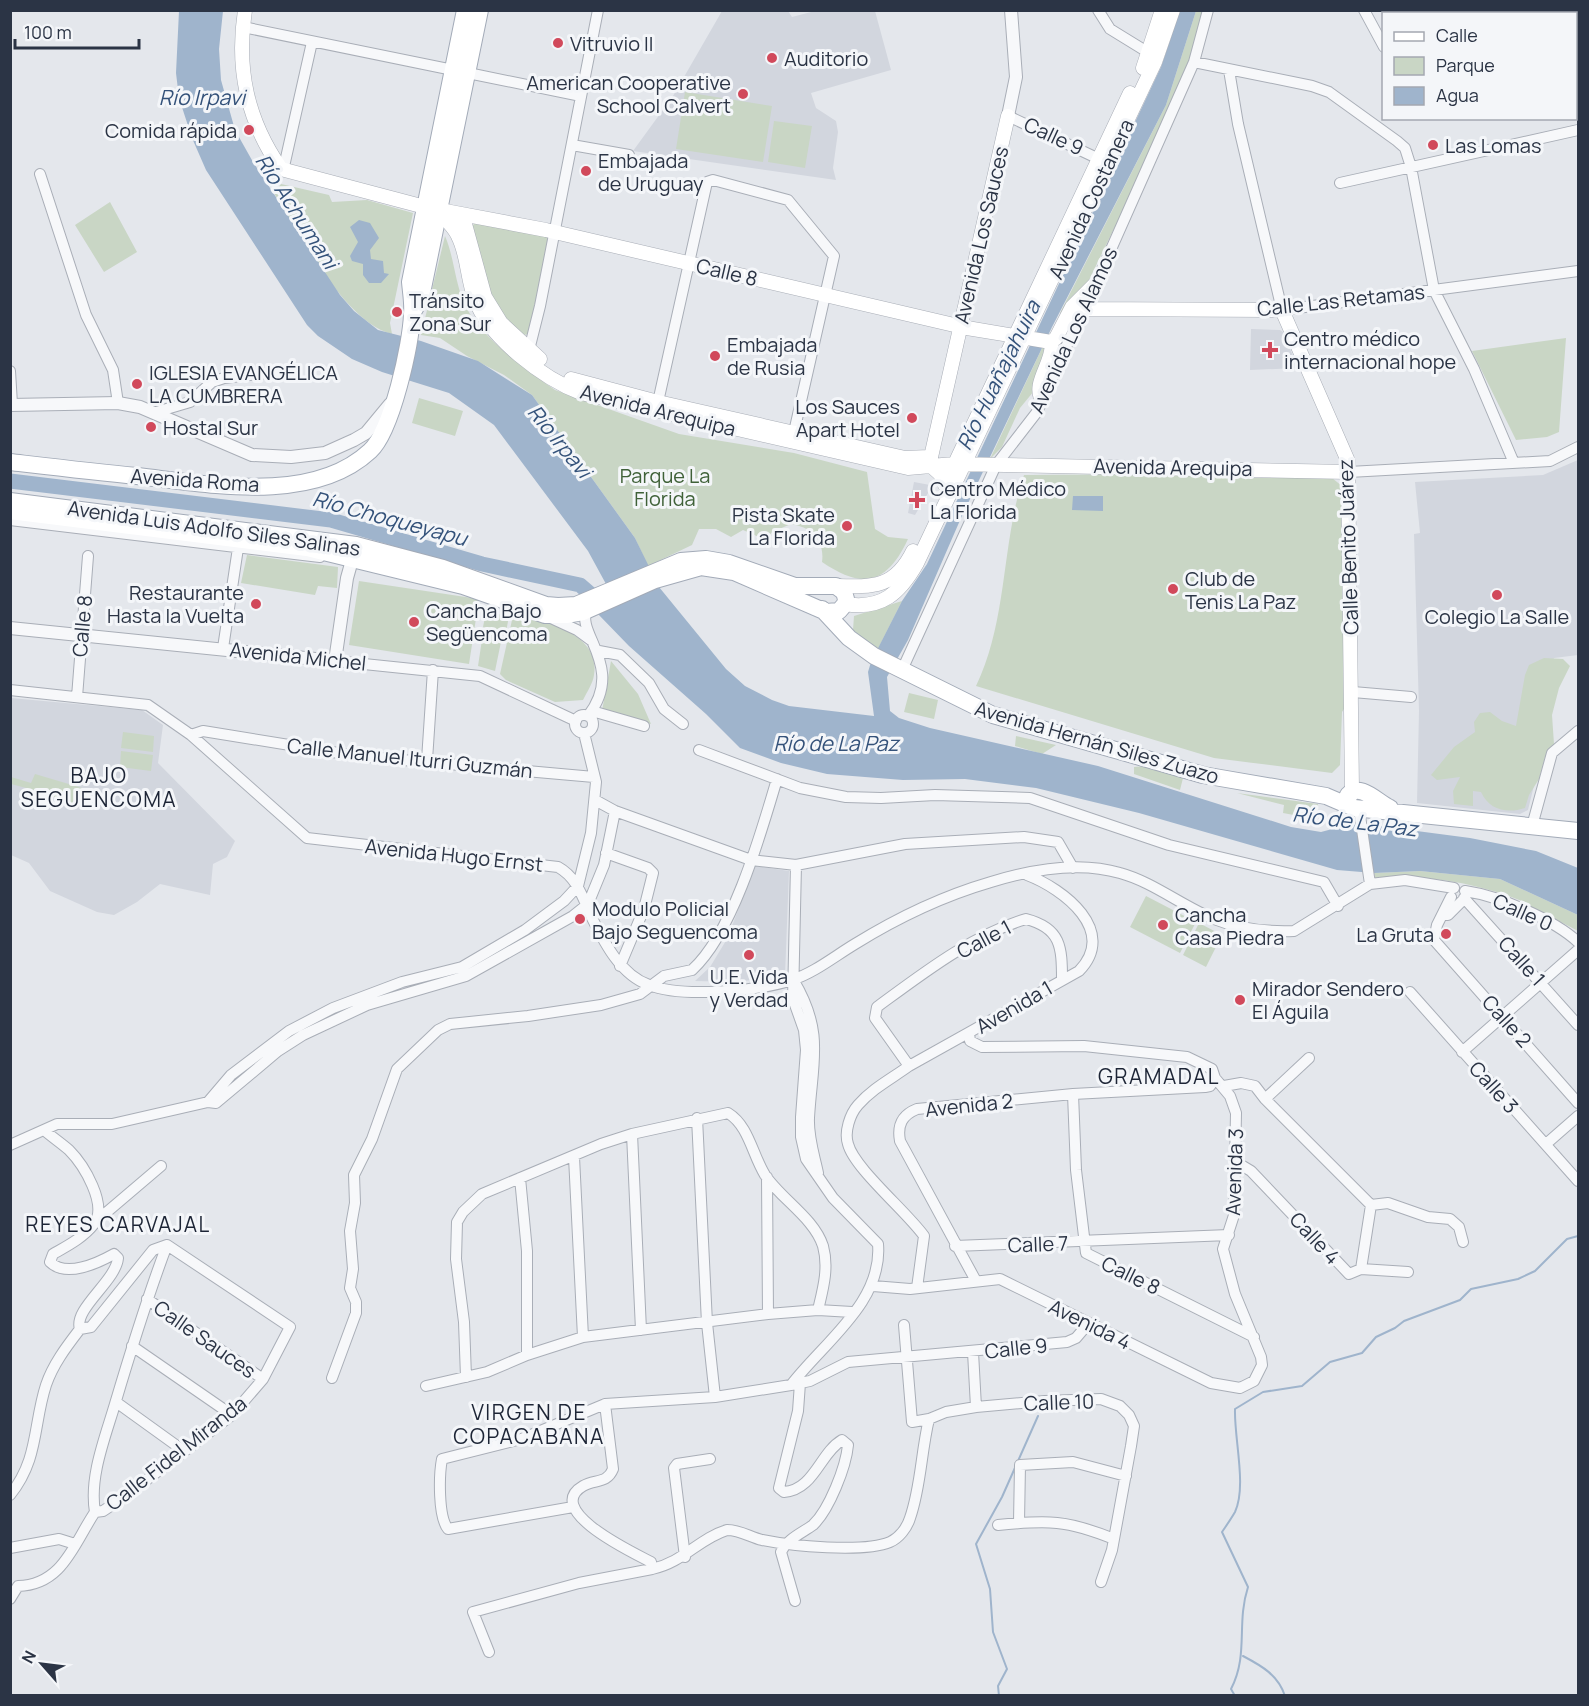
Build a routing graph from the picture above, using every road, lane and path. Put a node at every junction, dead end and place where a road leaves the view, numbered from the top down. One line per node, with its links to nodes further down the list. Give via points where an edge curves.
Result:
1 (245, 10): 11 (main road)
2 (465, 10): 17 (main road)
3 (480, 10): 17 (main road, via 476,33)
4 (598, 10): 18 (street)
5 (1011, 10): 19 (street, Avenida Los Sauces, via 1016,77)
6 (1098, 10): 14 (street, via 1110,29)
7 (1162, 10): 14 (main road, Avenida Costanera)
8 (1173, 10): 40 (main road, Avenida Costanera, via 1155,62)
9 (1208, 10): 15 (street, Avenida Los Alamos)
10 (1364, 10): 13 (street)
11 (243, 27): 12 (street); 25 (main road, via 244,91 259,132)
12 (312, 42): 17 (street); 25 (street)
13 (1382, 45)
14 (1149, 53): 23 (main road, Avenida Costanera)
15 (1194, 62): 16 (street); 33 (street, Avenida Los Alamos)
16 (1229, 70): 24 (street, via 1329,92 1405,148); 37 (street, Calle Benito Juárez)
17 (461, 71): 18 (street); 28 (main road, Avenida Roma)
18 (581, 96): 21 (street)
19 (1008, 116): 23 (street, Calle 9); 39 (main road, Avenida Los Sauces)
20 (1578, 130): 24 (street)
21 (572, 145): 22 (street); 30 (street)
22 (629, 154)
23 (1099, 159): 40 (main road, Avenida Costanera)
24 (1411, 167): 27 (street); 34 (street)
25 (283, 171): 28 (main road, Calle 8)
26 (40, 174): 45 (street, via 86,315 106,352)
27 (1340, 183)
28 (432, 208): 29 (main road, Calle 8); 41 (main road, Avenida Arequipa, via 460,240 476,302 496,332); 49 (main road, Avenida Roma, via 410,282 412,320 389,423)
29 (459, 214): 30 (main road, Calle 8); 41 (main road, Avenida Arequipa, via 485,297)
30 (555, 233): 31 (main road, Calle 8); 41 (street, via 533,340)
31 (688, 264): 35 (main road, Calle 8); 35 (street, via 707,182 713,180 781,196 791,202 834,256); 47 (street)
32 (1578, 271): 34 (street, Calle Las Retamas)
33 (1096, 283): 36 (street, Avenida Los Alamos); 38 (main road, via 1077,300)
34 (1434, 290): 37 (street, Calle Las Retamas); 54 (street, via 1474,369)
35 (825, 294): 39 (main road, Calle 8); 50 (street)
36 (1083, 309): 37 (main road, Calle Las Retamas); 38 (main road); 44 (street, Avenida Los Alamos)
37 (1282, 310): 57 (main road, Calle Benito Juárez, via 1347,455)
38 (1064, 323): 40 (main road)
39 (961, 326): 40 (main road, Calle 8); 53 (main road, Avenida Los Sauces)
40 (1034, 339): 44 (main road, via 1052,351 1039,392); 55 (main road, Avenida Costanera)
41 (526, 353): 47 (main road, Avenida Arequipa, via 579,383)
42 (290, 370): 48 (street, via 224,378 212,382 190,402)
43 (10, 371): 46 (street)
44 (1043, 400): 56 (street, Avenida Los Alamos, via 1029,424)
45 (118, 403): 46 (street); 48 (street)
46 (11, 404)
47 (657, 407): 50 (main road, Avenida Arequipa)
48 (153, 413): 49 (street, via 235,450 273,457 326,453)
49 (372, 437): 52 (main road, Avenida Roma, via 360,459 332,474 275,486 213,485)
50 (793, 437): 53 (main road, Avenida Arequipa, via 900,467)
51 (1578, 447): 54 (street, via 1550,461)
52 (10, 462)
53 (931, 462): 55 (main road, Avenida Arequipa); 58 (main road)
54 (1514, 463): 57 (street)
55 (964, 465): 56 (main road, Avenida Arequipa); 58 (main road, Avenida Costanera); 68 (main road, Avenida Costanera, via 902,587 896,594 876,602)
56 (992, 465): 57 (main road, Avenida Arequipa); 78 (street, Avenida Los Alamos)
57 (1349, 471): 81 (main road, Calle Benito Juárez)
58 (945, 485): 67 (main road, Avenida Costanera, via 909,559 896,576 871,586)
59 (10, 501): 65 (main road, Avenida Luis Adolfo Siles Salinas, via 356,545)
60 (10, 512): 64 (main road, Avenida Luis Adolfo Siles Salinas, via 247,540)
61 (10, 520): 62 (street)
62 (238, 548): 64 (street); 76 (street)
63 (88, 556): 73 (street, Calle 8)
64 (343, 557): 65 (street, via 357,551); 71 (main road, Avenida Luis Adolfo Siles Salinas, via 463,586); 77 (street)
65 (454, 573): 69 (main road, Avenida Luis Adolfo Siles Salinas, via 546,605)
66 (653, 577): 67 (main road, Avenida Luis Adolfo Siles Salinas, via 681,561 706,559 795,586); 69 (main road, Avenida Luis Adolfo Siles Salinas); 70 (main road, Avenida Luis Adolfo Siles Salinas, via 691,568 726,570)
67 (831, 586): 68 (main road, via 844,592); 70 (main road, via 819,598)
68 (844, 606): 70 (main road, via 832,613); 74 (main road)
69 (582, 609): 71 (main road, Avenida Luis Adolfo Siles Salinas, via 566,615); 75 (street)
70 (823, 610): 74 (main road, Avenida Hernán Siles Zuazo)
71 (545, 615): 75 (street, via 577,630)
72 (10, 628): 73 (street, Avenida Michel)
73 (81, 635): 76 (street, Avenida Michel); 82 (street, Calle 8)
74 (849, 638): 78 (main road, Avenida Hernán Siles Zuazo)
75 (596, 647): 84 (street, via 603,680); 86 (street, via 620,655 649,683 664,709)
76 (224, 648): 77 (street, Avenida Michel)
77 (335, 661): 79 (street, Avenida Michel)
78 (897, 668): 95 (main road, Avenida Hernán Siles Zuazo, via 993,716 1203,775)
79 (433, 670): 85 (street, Avenida Michel, via 480,676); 92 (street)
80 (10, 690): 82 (street, Avenida Hugo Ernst)
81 (1353, 692): 83 (street); 95 (main road, Calle Benito Juárez)
82 (77, 697): 90 (street, Avenida Hugo Ernst, via 148,705)
83 (1411, 697)
84 (590, 714): 85 (street); 87 (street); 89 (street, via 592,726)
85 (576, 721): 89 (street, via 577,729)
86 (683, 724)
87 (644, 726)
88 (1578, 731): 97 (street, via 1552,753)
89 (584, 733): 93 (street)
90 (191, 735): 92 (street, Calle Manuel Iturri Guzmán, via 203,731 322,752); 105 (street, Avenida Hugo Ernst, via 307,838 552,865 567,872)
91 (699, 750): 94 (street)
92 (427, 760): 93 (street, Calle Manuel Iturri Guzmán)
93 (594, 777): 96 (street)
94 (777, 779): 100 (street); 108 (street, via 846,797 1030,798 1169,844 1324,882)
95 (1356, 801): 97 (main road, Avenida Hernán Siles Zuazo, via 1401,812); 104 (street)
96 (604, 804): 99 (street); 100 (street); 105 (street)
97 (1532, 825): 98 (main road, Avenida Hernán Siles Zuazo)
98 (1578, 831)
99 (606, 853): 107 (street); 111 (street, via 653,873 644,909)
100 (751, 860): 101 (street); 116 (street, via 724,923 697,965 686,973 664,976)
101 (796, 865): 102 (street, via 905,844 1024,837 1058,842); 113 (street)
102 (1073, 867): 103 (street, Avenida Hugo Ernst); 108 (street, Avenida Hugo Ernst, via 1121,873 1236,927 1294,932)
103 (1027, 875): 113 (street, Avenida Hugo Ernst, via 992,881 951,895 857,942); 114 (street, Avenida 1, via 1062,891 1078,909 1095,941 1088,962)
104 (1370, 878): 106 (street, Calle 0, via 1405,880); 108 (street, Avenida Hugo Ernst)
105 (578, 886): 107 (street, Avenida Hugo Ernst); 112 (street, via 542,919)
106 (1456, 894): 109 (street, Calle 0, via 1477,892 1530,914); 115 (street, Calle 1); 118 (street, Calle 2, via 1437,925 1434,940)
107 (588, 904): 111 (street, Avenida Hugo Ernst); 112 (street, via 573,916)
108 (1338, 906)
109 (1578, 942)
110 (1578, 950): 115 (street)
111 (620, 966): 116 (street, Avenida Hugo Ernst)
112 (464, 972): 131 (street, via 402,982 333,1008 289,1031 238,1069 208,1102 112,1124 57,1124)
113 (793, 980): 116 (street, Avenida Hugo Ernst, via 697,992); 151 (street, via 815,1032 809,1136 818,1173 833,1198 879,1244 880,1263)
114 (1062, 980): 120 (street, Avenida 1); 123 (street, Calle 1, via 1057,939 1047,927 1026,919 992,932 877,1007 875,1018)
115 (1542, 982): 118 (street); 119 (street, Calle 1)
116 (650, 986): 169 (street, via 627,999 601,1005 450,1024 438,1030 397,1069 372,1139 354,1175 350,1288 356,1313)
117 (1410, 992): 121 (street, Calle 3)
118 (1503, 1016): 121 (street); 128 (street, Calle 2)
119 (1578, 1025)
120 (969, 1033): 123 (street); 124 (street, Avenida 1, via 974,1045 982,1047 1084,1046 1187,1057 1212,1069)
121 (1462, 1052): 134 (street, Calle 3)
122 (1310, 1058): 127 (street)
123 (909, 1066): 152 (street, via 884,1081 856,1107 847,1134 848,1145 858,1161 924,1236)
124 (1215, 1078): 125 (street, Avenida 3); 126 (street, Avenida 2, via 1205,1088)
125 (1224, 1086): 127 (street, via 1255,1086); 136 (street, Avenida 3, via 1236,1113)
126 (1073, 1094): 144 (street, Calle 8); 147 (street, Avenida 2, via 917,1109 903,1118 898,1132 900,1141)
127 (1265, 1099): 141 (street)
128 (1578, 1103)
129 (1578, 1116): 134 (street)
130 (697, 1118): 132 (street); 139 (street, via 728,1113 740,1120 752,1154); 157 (street)
131 (44, 1130): 133 (street); 142 (street, via 76,1158 93,1189 100,1209)
132 (632, 1134): 135 (street); 161 (street)
133 (10, 1144)
134 (1546, 1144): 140 (street, Calle 3)
135 (574, 1157): 138 (street); 163 (street)
136 (1236, 1162): 143 (street, Avenida 3, via 1234,1215); 148 (street, Calle 4, via 1251,1172 1349,1274)
137 (162, 1166): 142 (street)
138 (520, 1178): 166 (street, via 527,1251); 168 (street, via 482,1194 458,1222 456,1259)
139 (767, 1178): 154 (street, via 807,1221 822,1245 826,1272); 156 (street)
140 (1578, 1181)
141 (1371, 1205): 145 (street, via 1388,1203 1428,1217 1450,1219 1459,1227); 148 (street)
142 (94, 1224): 160 (street, via 50,1259 62,1268 82,1267 117,1255 113,1271 80,1316)
143 (1229, 1235): 144 (street, Calle 7); 162 (street, Avenida 3, via 1223,1249 1226,1266)
144 (1083, 1242): 147 (street, Calle 7); 162 (street, Calle 8, via 1086,1253)
145 (1463, 1242)
146 (167, 1245): 153 (street); 160 (street, via 153,1250 91,1327); 170 (street, Calle Fidel Miranda, via 290,1327)
147 (955, 1246): 150 (street, Avenida 2)
148 (1361, 1269): 149 (street, Calle 4)
149 (1408, 1272)
150 (976, 1281): 152 (street, Avenida 4); 158 (street, Avenida 4, via 1000,1279)
151 (873, 1286): 152 (street, Avenida 4); 155 (street)
152 (917, 1288)
153 (147, 1299): 164 (street); 170 (street, Calle Sauces)
154 (818, 1310): 155 (street); 156 (street)
155 (852, 1312): 171 (street)
156 (768, 1314): 157 (street)
157 (707, 1323): 161 (street); 173 (street)
158 (1088, 1324): 162 (street, Avenida 4, via 1228,1388 1254,1382 1261,1371); 165 (street, Calle 9, via 1067,1342)
159 (904, 1325): 167 (street)
160 (80, 1329): 182 (street, via 57,1361 46,1386 26,1474)
161 (641, 1330): 163 (street)
162 (1254, 1336)
163 (583, 1337): 166 (street)
164 (132, 1346): 174 (street); 177 (street)
165 (973, 1353): 167 (street, Calle 9); 176 (street)
166 (527, 1355): 168 (street)
167 (906, 1357): 171 (street, Calle 9, via 848,1362); 178 (street, via 912,1422)
168 (466, 1377): 172 (street)
169 (332, 1378)
170 (263, 1379): 177 (street, Calle Fidel Miranda)
171 (796, 1384): 173 (street, Calle 9); 189 (street, via 798,1411 779,1488 791,1491 815,1474 839,1442 847,1443 848,1449 830,1504 814,1524)
172 (426, 1386)
173 (715, 1397): 175 (street, Calle 9)
174 (116, 1402): 179 (street); 184 (street, via 93,1485)
175 (605, 1404): 183 (street, via 613,1469 601,1482 581,1487 573,1496); 183 (street, Calle 9, via 521,1439 442,1459 441,1501 448,1529)
176 (976, 1407): 178 (street); 181 (street, Calle 10, via 1056,1400 1101,1399 1114,1403 1125,1411 1134,1426)
177 (232, 1415): 179 (street, Calle Fidel Miranda)
178 (929, 1419): 189 (street, via 917,1491 910,1520 902,1533 876,1547)
179 (184, 1451): 184 (street, Calle Fidel Miranda, via 104,1511)
180 (710, 1459): 191 (street, via 677,1464 674,1468)
181 (1126, 1476): 185 (street, via 1073,1462 1020,1466); 187 (street, Calle 10)
182 (10, 1495)
183 (573, 1507): 192 (street, via 578,1516 612,1541 651,1562)
184 (95, 1512): 188 (street)
185 (1019, 1522): 186 (street); 187 (street, via 1063,1522)
186 (998, 1525)
187 (1114, 1539): 193 (street, Calle 10)
188 (75, 1544): 190 (street, via 59,1539); 194 (street, via 56,1573 18,1586)
189 (786, 1544): 191 (street, via 727,1530); 195 (street, via 781,1556)
190 (10, 1548)
191 (685, 1557): 192 (street)
192 (652, 1569): 196 (street, via 579,1583 473,1612)
193 (1101, 1581)
194 (10, 1599)
195 (795, 1601)
196 (489, 1652)

